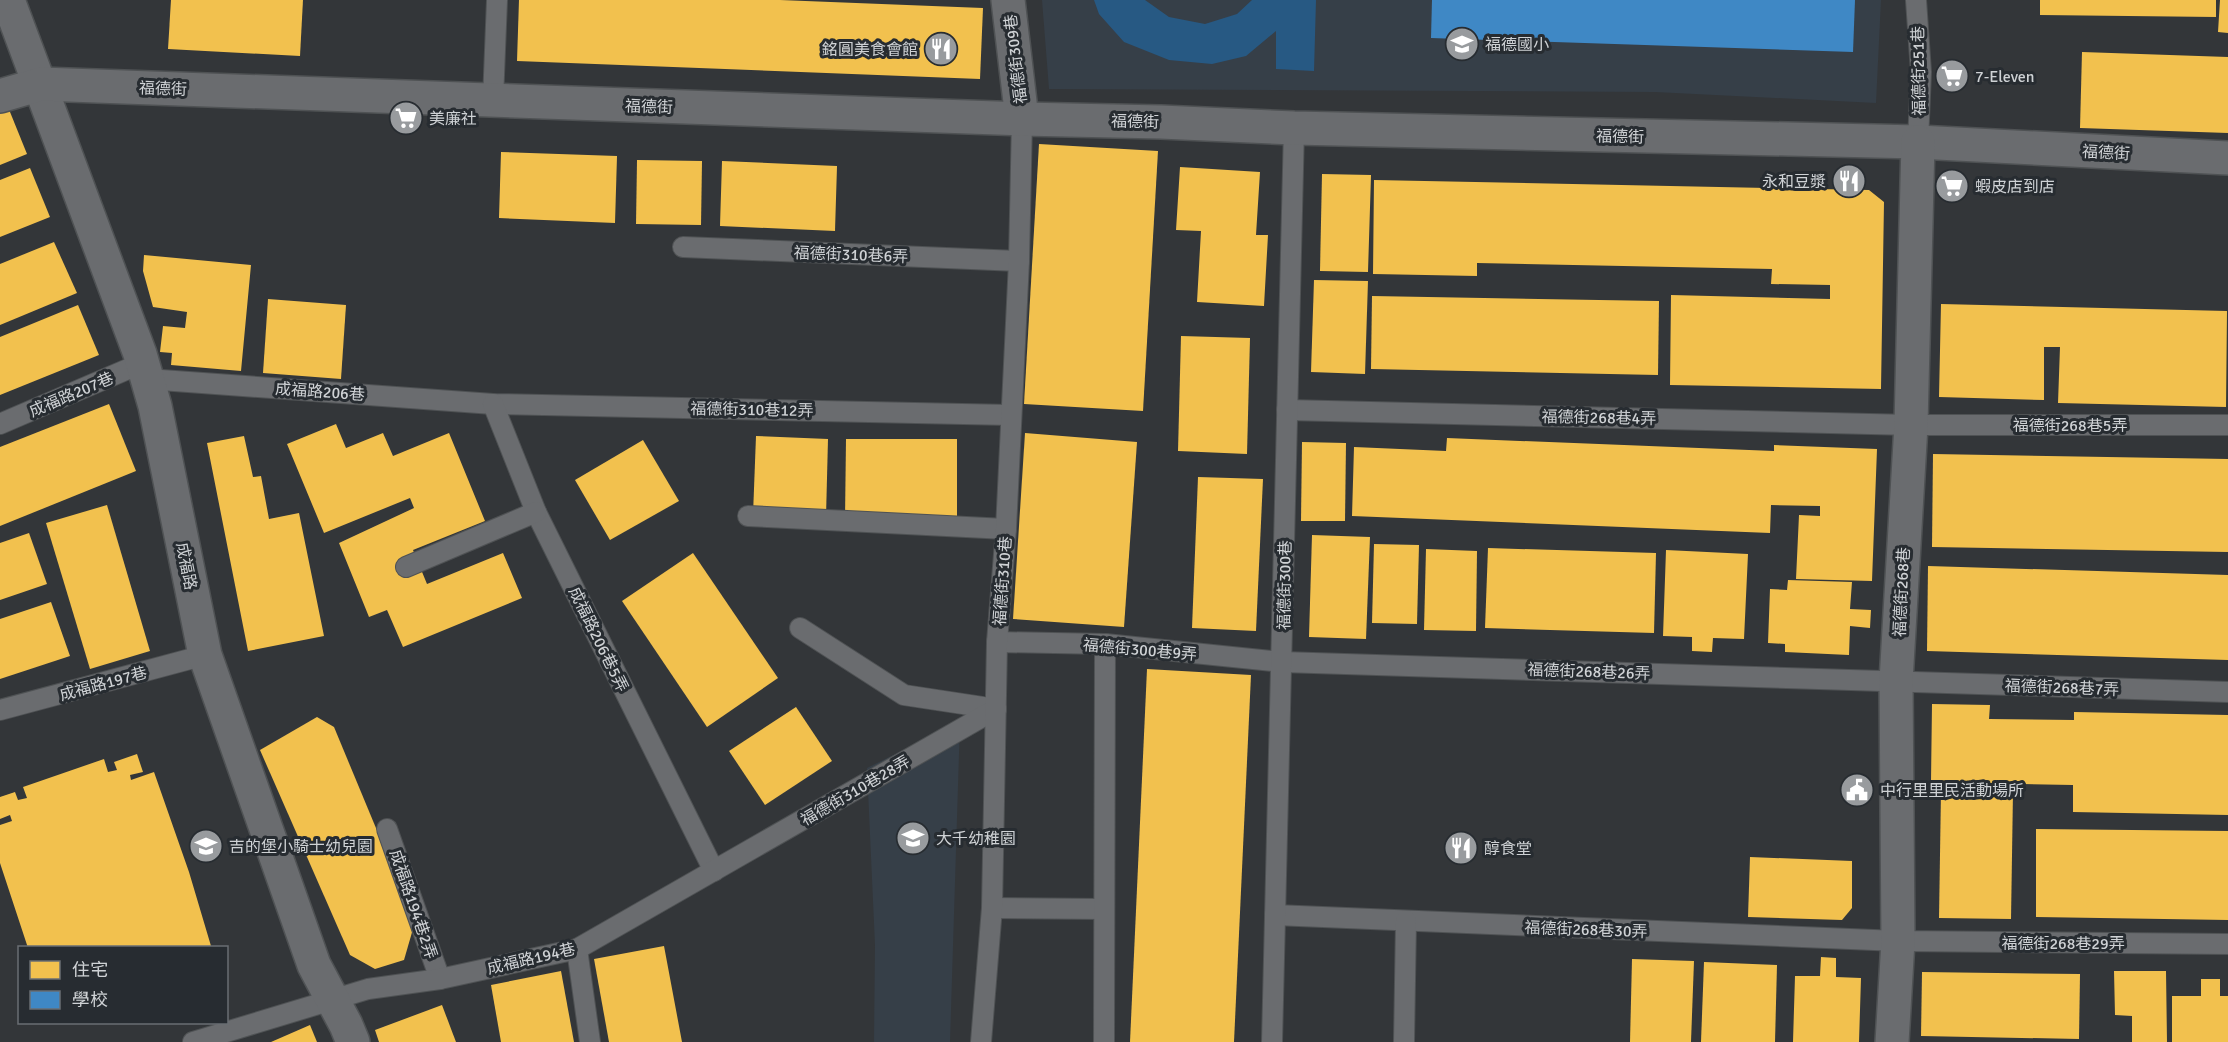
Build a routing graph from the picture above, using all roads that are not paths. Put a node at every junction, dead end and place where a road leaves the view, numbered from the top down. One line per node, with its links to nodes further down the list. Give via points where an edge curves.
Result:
1 (8, 0): 5 (street, 成福路)
2 (497, 0): 7 (lane)
3 (1008, 0): 8 (street, 福德街309巷)
4 (1916, 0): 10 (lane, 福德街251巷, via 1922,72)
5 (41, 84): 6 (street, 福德街); 7 (street, 福德街); 14 (street, 成福路)
6 (0, 96)
7 (493, 100): 8 (street, 福德街)
8 (1022, 119): 9 (street, 福德街); 13 (lane, 福德街310巷)
9 (1294, 128): 10 (street, 福德街); 16 (lane, 福德街300巷)
10 (1918, 142): 11 (street, 福德街); 19 (street, 福德街268巷)
11 (2228, 158)
12 (683, 247): 13 (lane, 福德街310巷6弄)
13 (1018, 261): 17 (lane, 福德街310巷)
14 (144, 371): 15 (lane, 成福路206巷); 18 (lane, 成福路207巷); 28 (street, 成福路, via 155,406)
15 (493, 404): 17 (lane, 福德街310巷12弄); 21 (lane, 成福路206巷5弄)
16 (1287, 410): 19 (lane, 福德街268巷4弄); 29 (lane, 福德街300巷)
17 (1010, 415): 23 (lane, 福德街310巷)
18 (0, 424)
19 (1911, 425): 20 (lane, 福德街268巷5弄); 30 (street, 福德街268巷)
20 (2228, 425)
21 (536, 512): 24 (lane); 35 (lane, 成福路206巷5弄)
22 (748, 516): 23 (lane)
23 (1006, 529): 26 (lane, 福德街310巷)
24 (406, 567)
25 (800, 628): 32 (lane, via 904,695)
26 (997, 642): 27 (lane, 福德街300巷9弄); 32 (lane, 福德街310巷)
27 (1105, 644): 29 (lane, 福德街300巷9弄); 37 (lane)
28 (205, 655): 33 (lane, 成福路197巷); 44 (street, 成福路, via 314,965)
29 (1282, 662): 30 (lane, 福德街268巷26弄); 38 (lane, 福德街300巷)
30 (1896, 681): 31 (lane, 福德街268巷7弄); 40 (street, 福德街268巷)
31 (2228, 692)
32 (996, 709): 35 (lane, 福德街310巷28弄); 36 (lane, 福德街310巷)
33 (0, 710)
34 (387, 829): 43 (lane, 成福路194巷2弄)
35 (714, 871): 42 (lane, 成福路194巷)
36 (992, 908): 37 (lane); 48 (lane, 福德街310巷)
37 (1104, 909): 49 (lane)
38 (1275, 915): 39 (lane, 福德街268巷30弄); 50 (lane, 福德街300巷)
39 (1406, 921): 40 (lane, 福德街268巷30弄); 51 (lane)
40 (1898, 941): 41 (lane, 福德街268巷29弄); 52 (street, 福德街268巷)
41 (2228, 944)
42 (577, 950): 43 (lane, 成福路194巷); 47 (lane)
43 (440, 979): 44 (lane, 成福路194巷, via 368,989)
44 (331, 999): 45 (lane, 成福路194巷); 46 (street, 成福路)
45 (193, 1042)
46 (353, 1042)
47 (590, 1042)
48 (981, 1042)
49 (1104, 1042)
50 (1272, 1042)
51 (1404, 1042)
52 (1892, 1042)

